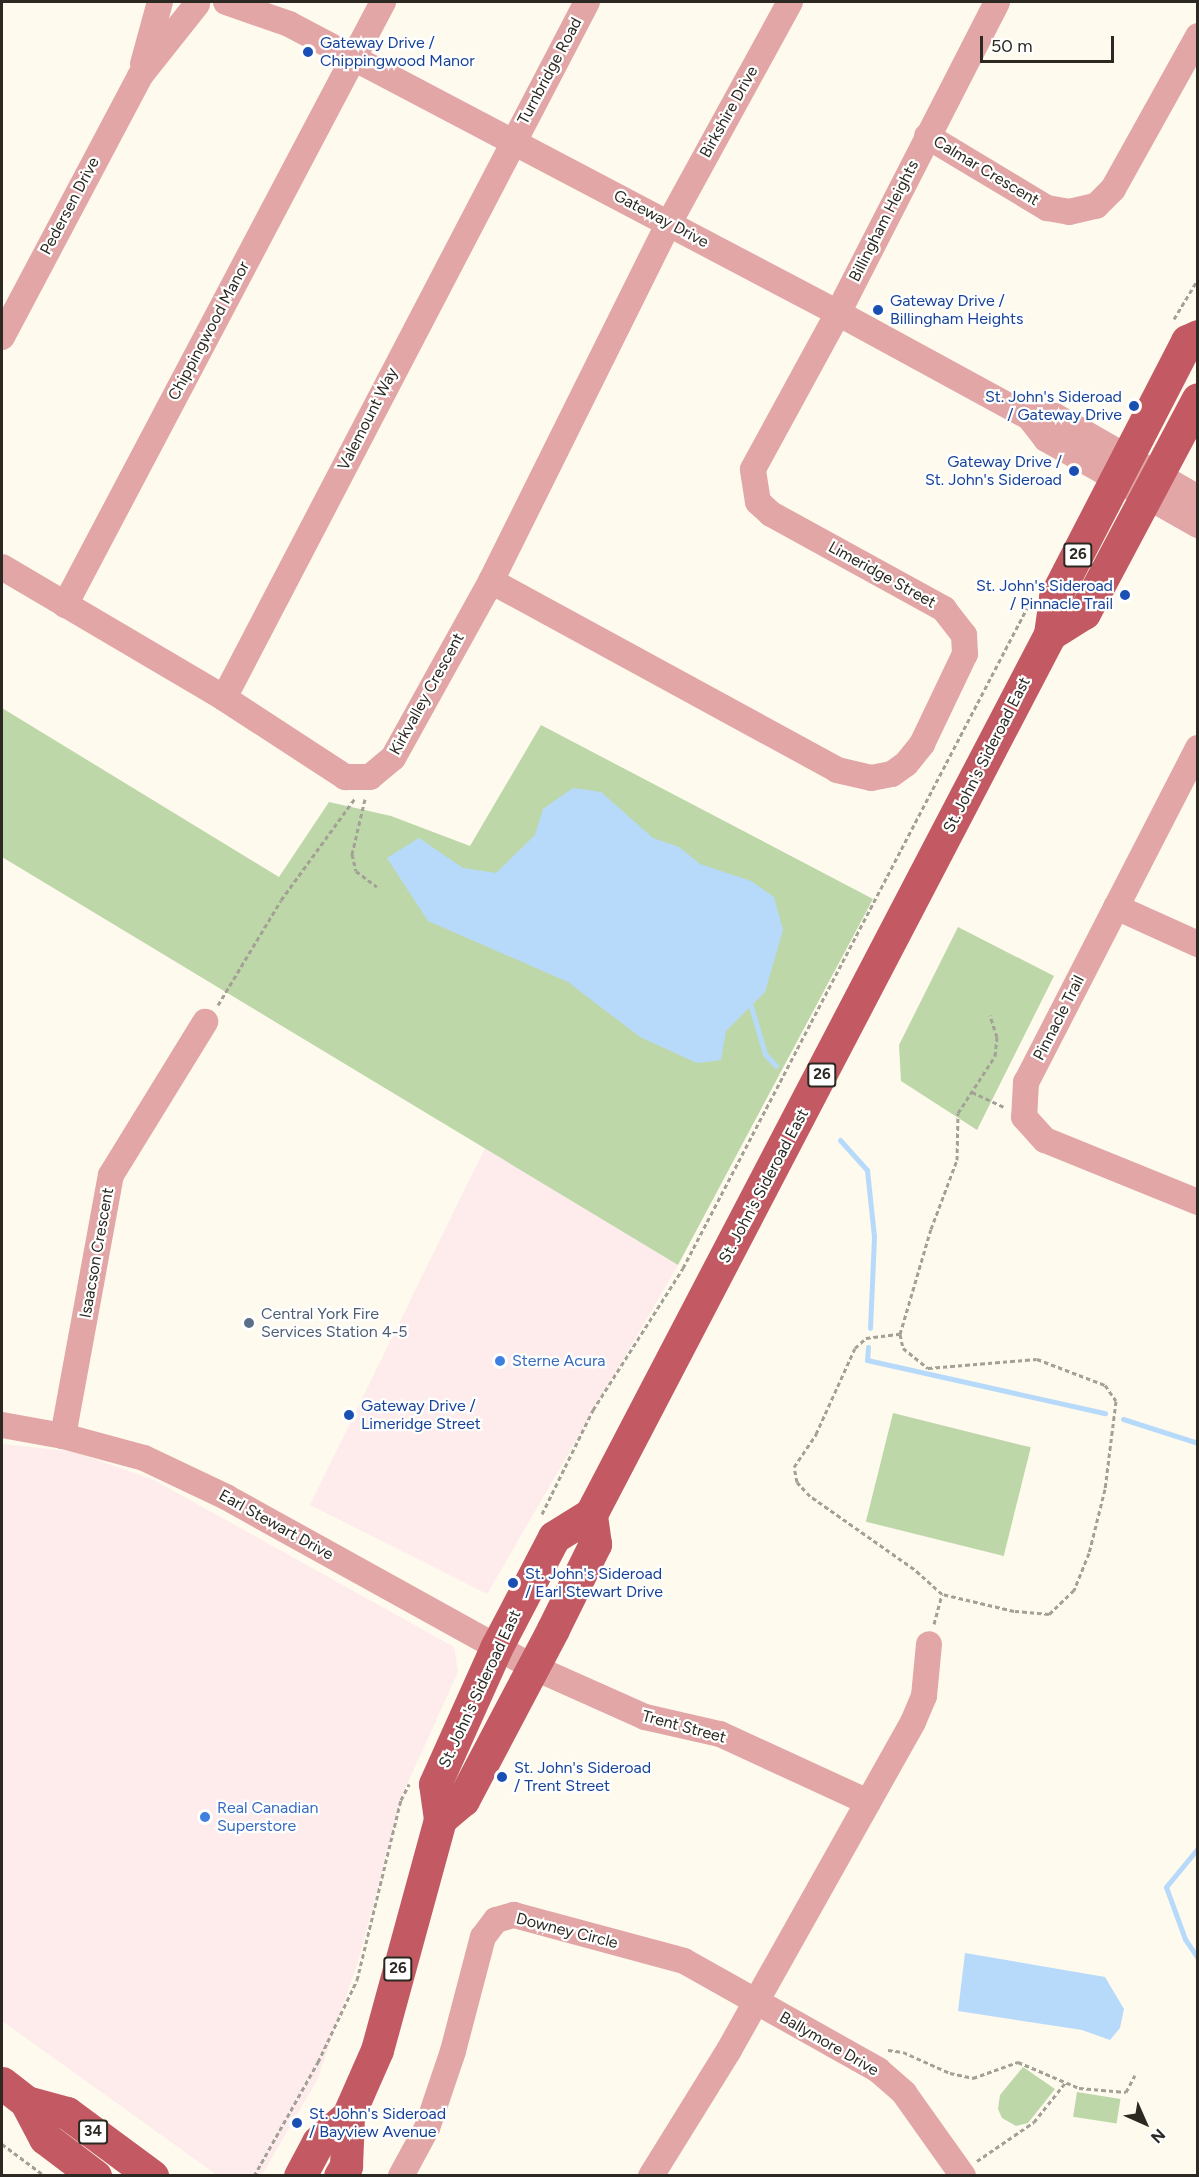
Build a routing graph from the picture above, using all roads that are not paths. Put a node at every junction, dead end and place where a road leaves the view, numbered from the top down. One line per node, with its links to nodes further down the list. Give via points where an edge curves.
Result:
1 (159, 2): 12 (street, Pedersen Drive)
2 (195, 2): 12 (street, Pedersen Drive)
3 (226, 2): 9 (street, Gateway Drive)
4 (267, 2): 9 (street, Gateway Drive)
5 (383, 2): 11 (street, Chippingwood Manor)
6 (587, 2): 14 (street, Turnbridge Road)
7 (790, 2): 15 (street, Birkshire Drive)
8 (998, 2): 13 (street, Billingham Heights)
9 (290, 24): 11 (street, Gateway Drive)
10 (1197, 36): 13 (street, Calmar Crescent, via 1113,189 1096,206 1069,212 1047,208)
11 (352, 57): 14 (street, Gateway Drive); 26 (street, Chippingwood Manor)
12 (140, 76): 18 (street, Pedersen Drive)
13 (927, 136): 16 (street, Billingham Heights)
14 (513, 140): 15 (street, Gateway Drive); 28 (street, Valemount Way)
15 (669, 223): 16 (street, Gateway Drive); 25 (street, Kirkvalley Crescent)
16 (838, 313): 20 (street, Gateway Drive, via 1029,417 1055,416); 25 (street, Limeridge Street, via 753,469 754,485 758,502 771,514 944,609 964,635 965,654 922,744 906,764 892,774 871,778 837,770)
17 (1197, 336): 20 (main road, St. John's Sideroad East / 26, via 1187,341)
18 (2, 337)
19 (1197, 399): 21 (main road, 26)
20 (1123, 468): 21 (street); 27 (main road, St. John's Sideroad East / 26, via 1055,597)
21 (1152, 486): 22 (street); 23 (street); 27 (main road, 26, via 1084,613)
22 (1197, 498)
23 (1197, 525)
24 (2, 567): 26 (street)
25 (491, 581): 28 (street, Kirkvalley Crescent, via 393,758 370,777 345,777)
26 (65, 605): 28 (street)
27 (1050, 634): 36 (main road, St. John's Sideroad East / 26)
28 (224, 698)
29 (1197, 748): 30 (street, Pinnacle Trail)
30 (1116, 907): 31 (street); 33 (street, Pinnacle Trail, via 1026,1082 1024,1117 1045,1140)
31 (1197, 944)
32 (205, 1022): 35 (street, Isaacson Crescent, via 111,1175)
33 (1197, 1202)
34 (2, 1425): 35 (street, Earl Stewart Drive)
35 (63, 1436): 38 (street, Earl Stewart Drive, via 144,1458 226,1497)
36 (591, 1514): 38 (main road, St. John's Sideroad East / 26, via 554,1537); 39 (main road, St. John's Sideroad East, via 595,1544)
37 (929, 1644): 40 (street, via 924,1696)
38 (496, 1648): 39 (street, Earl Stewart Drive); 41 (main road, St. John's Sideroad East / 26, via 435,1784)
39 (533, 1667): 40 (street, Trent Street, via 645,1718 720,1734); 41 (main road, St. John's Sideroad East, via 463,1800)
40 (868, 1803): 42 (street)
41 (440, 1819): 44 (main road, St. John's Sideroad East / 26, via 377,2050)
42 (757, 2002): 45 (street, Ballymore Drive, via 864,2062 904,2093); 50 (street, Downey Circle, via 684,1961 542,1921 513,1915 496,1920 483,1937 427,2127); 51 (street)
43 (14, 2093): 46 (main road, 34, via 45,2138); 47 (main road, 34, via 68,2113)
44 (348, 2116): 48 (main road, St. John's Sideroad East / 26, via 318,2142); 49 (main road, St. John's Sideroad East / 26, via 346,2166)
45 (962, 2174)
46 (95, 2175)
47 (152, 2175)
48 (300, 2175)
49 (340, 2175)
50 (401, 2175)
51 (651, 2175)

